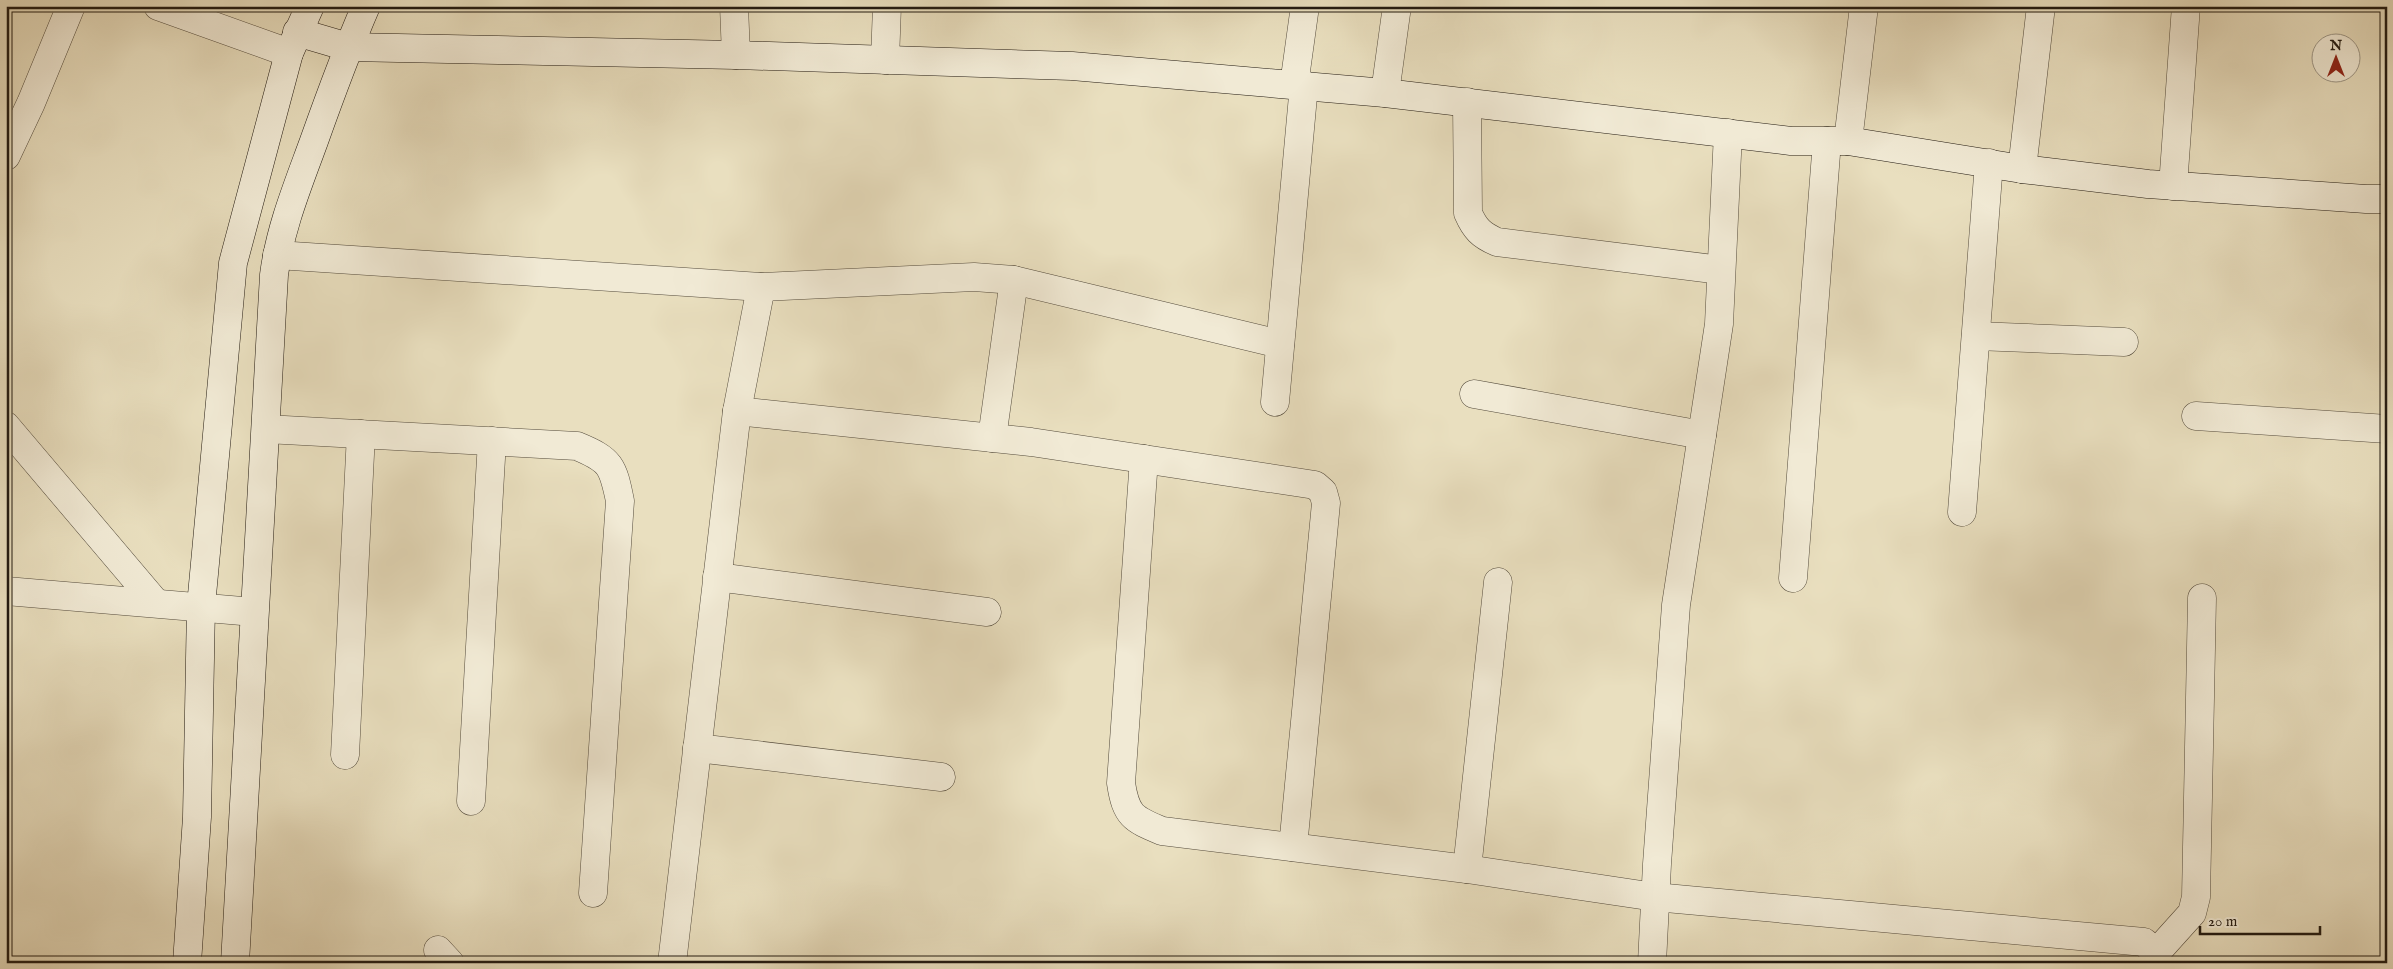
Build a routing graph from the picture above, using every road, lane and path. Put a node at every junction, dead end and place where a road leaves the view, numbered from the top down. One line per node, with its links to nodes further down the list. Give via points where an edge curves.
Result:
1 (71, 6): 21 (street)
2 (158, 6): 12 (street)
3 (310, 6): 12 (street)
4 (366, 6): 13 (street)
5 (734, 6): 14 (street)
6 (886, 6): 15 (street)
7 (1305, 6): 16 (street)
8 (1397, 6): 17 (street)
9 (1864, 6): 20 (street)
10 (2041, 6): 23 (street)
11 (2186, 6): 24 (street)
12 (293, 43): 13 (street); 52 (street, via 233,264)
13 (348, 47): 14 (street); 26 (street, via 286,217)
14 (736, 55): 15 (street)
15 (885, 60): 16 (street, via 1072,66)
16 (1299, 85): 17 (street); 32 (street)
17 (1385, 93): 18 (street)
18 (1466, 102): 19 (street); 27 (street, via 1468,213 1474,228 1483,236 1497,242)
19 (1728, 133): 20 (street, via 1791,141); 27 (street)
20 (1837, 141): 22 (street); 47 (street)
21 (6, 156)
22 (1989, 163): 23 (street); 30 (street)
23 (2022, 169): 24 (street)
24 (2173, 186): 25 (street)
25 (2387, 199)
26 (277, 256): 29 (street); 38 (street)
27 (1721, 270): 41 (street, via 1719,324)
28 (1014, 280): 29 (street, via 974,277); 32 (street); 42 (street)
29 (761, 287): 35 (street)
30 (1976, 336): 31 (street); 45 (street)
31 (2124, 342)
32 (1280, 344): 34 (street)
33 (1474, 394): 41 (street)
34 (1275, 402)
35 (737, 411): 42 (street); 46 (street)
36 (2196, 416): 39 (street)
37 (6, 426): 51 (street)
38 (266, 429): 40 (street); 53 (street)
39 (2387, 429)
40 (361, 434): 43 (street); 56 (street)
41 (1702, 435): 62 (street, via 1676,605)
42 (992, 438): 44 (street)
43 (492, 441): 58 (street); 61 (street, via 577,446 599,455 614,472 620,501)
44 (1144, 459): 59 (street, via 1121,783 1124,802 1136,820 1162,831); 59 (street, via 1304,482 1323,492 1326,503)
45 (1962, 512)
46 (717, 577): 54 (street); 55 (street)
47 (1793, 578)
48 (1498, 582): 60 (street)
49 (6, 591): 51 (street)
50 (2202, 598): 63 (street, via 2196,897 2192,914)
51 (156, 603): 52 (street)
52 (201, 606): 53 (street); 64 (street, via 197,817)
53 (254, 612): 65 (street)
54 (986, 612)
55 (696, 748): 57 (street); 66 (street)
56 (345, 755)
57 (941, 777)
58 (471, 801)
59 (1293, 847): 60 (street)
60 (1467, 869): 62 (street)
61 (594, 894)
62 (1655, 897): 63 (street, via 2144,942); 67 (street)
63 (2157, 958)
64 (187, 963)
65 (235, 963)
66 (672, 963)
67 (1652, 963)

